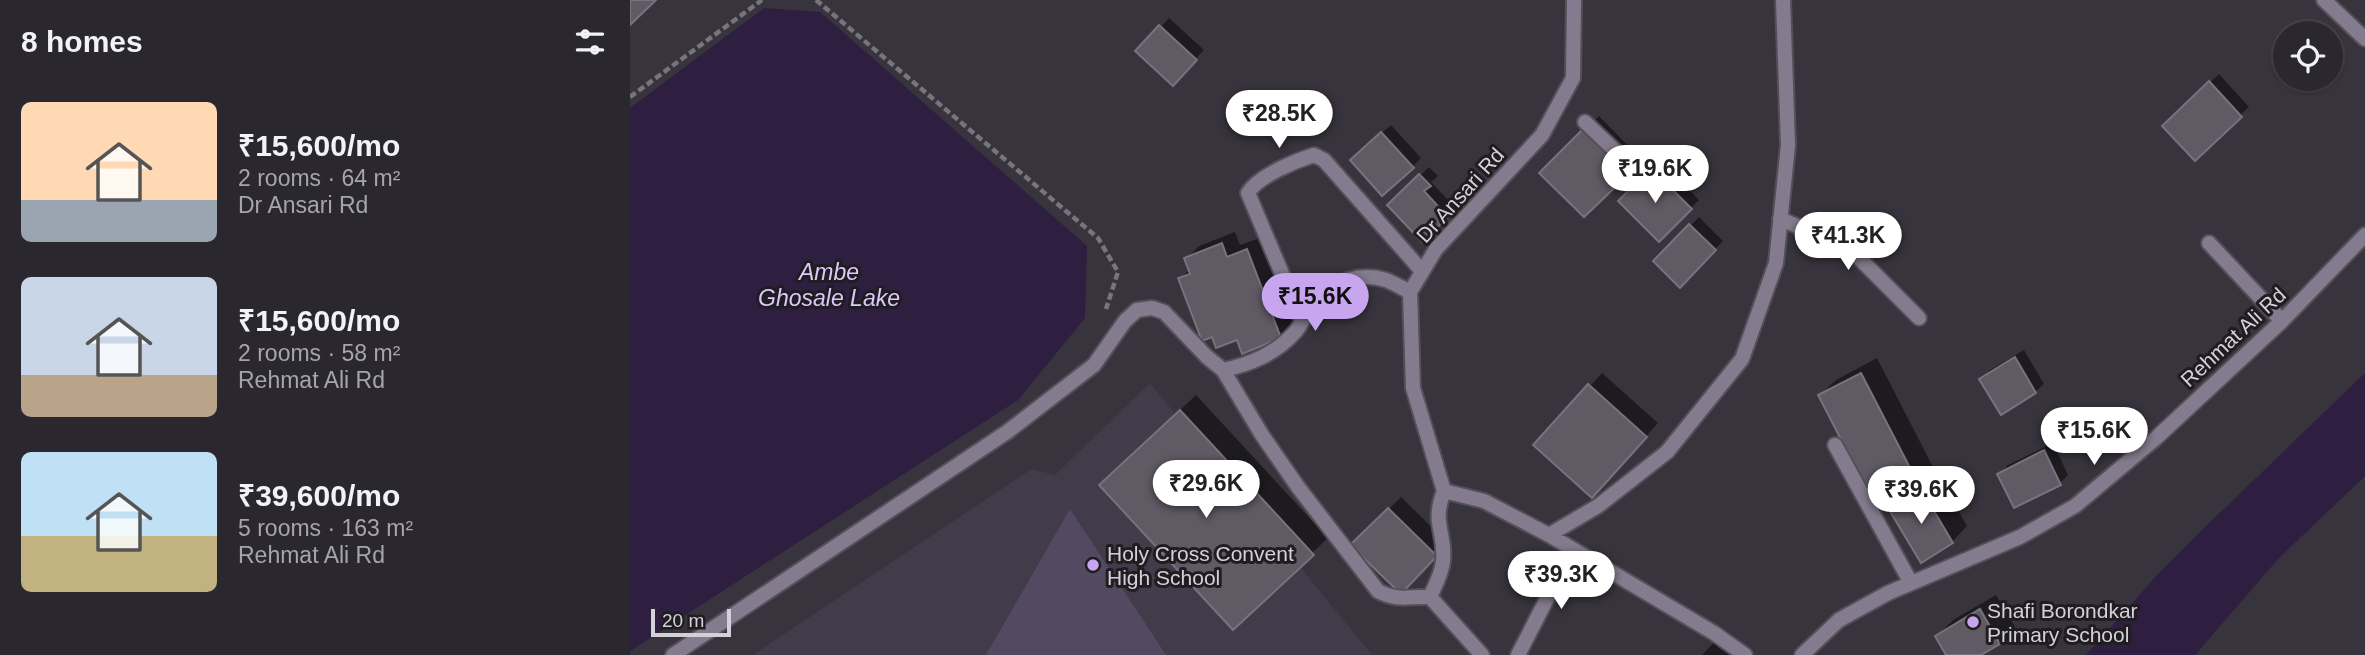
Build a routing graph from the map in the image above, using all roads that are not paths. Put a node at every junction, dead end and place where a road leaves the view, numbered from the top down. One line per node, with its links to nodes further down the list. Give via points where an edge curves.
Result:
1 (1574, 0): 10 (street, Dr Ansari Rd, via 1573,78 1542,135 1436,248)
2 (1783, 0): 7 (street, via 1788,145)
3 (2324, 0): 4 (street)
4 (2365, 39)
5 (1586, 122): 6 (street)
6 (1631, 166)
7 (1780, 219): 12 (street, via 1847,246); 18 (street, via 1776,263 1742,359 1667,453 1598,506)
8 (2365, 235): 14 (street, Rehmat Ali Rd)
9 (2208, 243): 14 (street)
10 (1422, 271): 11 (street, Dr Ansari Rd); 13 (street, via 1324,160 1314,155 1297,160 1253,184 1248,193)
11 (1410, 292): 13 (street, via 1369,277 1343,281 1318,299); 17 (street, via 1413,388)
12 (1919, 318)
13 (1302, 321): 15 (street, via 1272,352)
14 (2282, 321): 20 (street, Rehmat Ali Rd, via 2075,506 2020,537)
15 (1223, 370): 21 (street, via 1298,487 1378,591 1401,600); 22 (street, via 1164,312 1137,310 1094,365 1018,425)
16 (1835, 445): 20 (street)
17 (1444, 491): 18 (street, via 1484,501); 21 (street, via 1438,507 1443,561)
18 (1549, 535): 19 (street)
19 (1572, 550): 24 (street); 25 (street)
20 (1912, 583): 26 (street, Rehmat Ali Rd, via 1839,620)
21 (1430, 597): 23 (street)
22 (673, 655)
23 (1482, 655)
24 (1518, 655)
25 (1745, 655)
26 (1802, 655)

